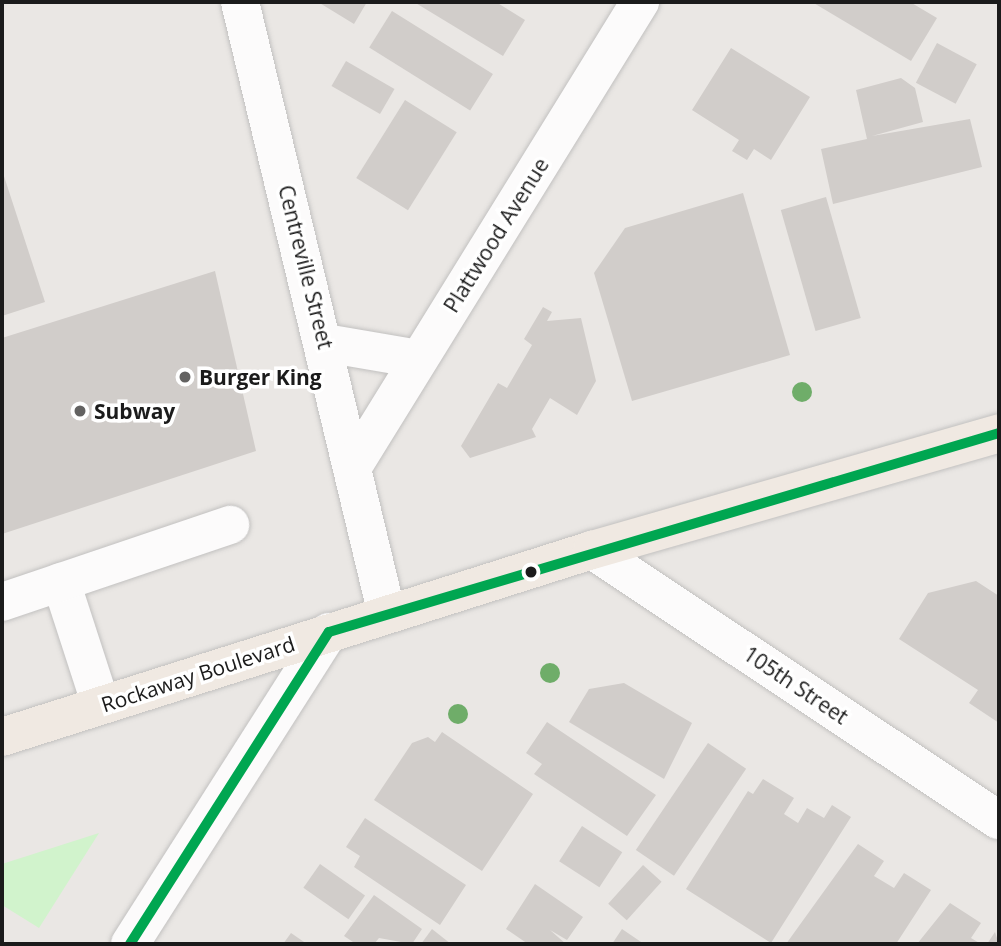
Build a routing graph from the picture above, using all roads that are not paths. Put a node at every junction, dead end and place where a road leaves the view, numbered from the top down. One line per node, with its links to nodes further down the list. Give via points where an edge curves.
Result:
1 (240, 2): 3 (street, Centreville Street)
2 (640, 2): 4 (street, Plattwood Avenue)
3 (325, 343): 4 (street); 6 (street, Centreville Street)
4 (419, 359): 6 (street, Plattwood Avenue)
5 (999, 433): 8 (main road, Rockaway Boulevard)
6 (352, 468): 11 (street, Centreville Street)
7 (230, 525): 9 (street)
8 (592, 550): 11 (main road, Rockaway Boulevard); 15 (street, 105th Street)
9 (61, 582): 10 (street); 13 (street)
10 (2, 602)
11 (387, 615): 12 (main road, Rockaway Boulevard)
12 (329, 632): 13 (main road, Rockaway Boulevard); 16 (street)
13 (101, 705): 14 (main road, Rockaway Boulevard)
14 (2, 737)
15 (999, 820)
16 (130, 944)

